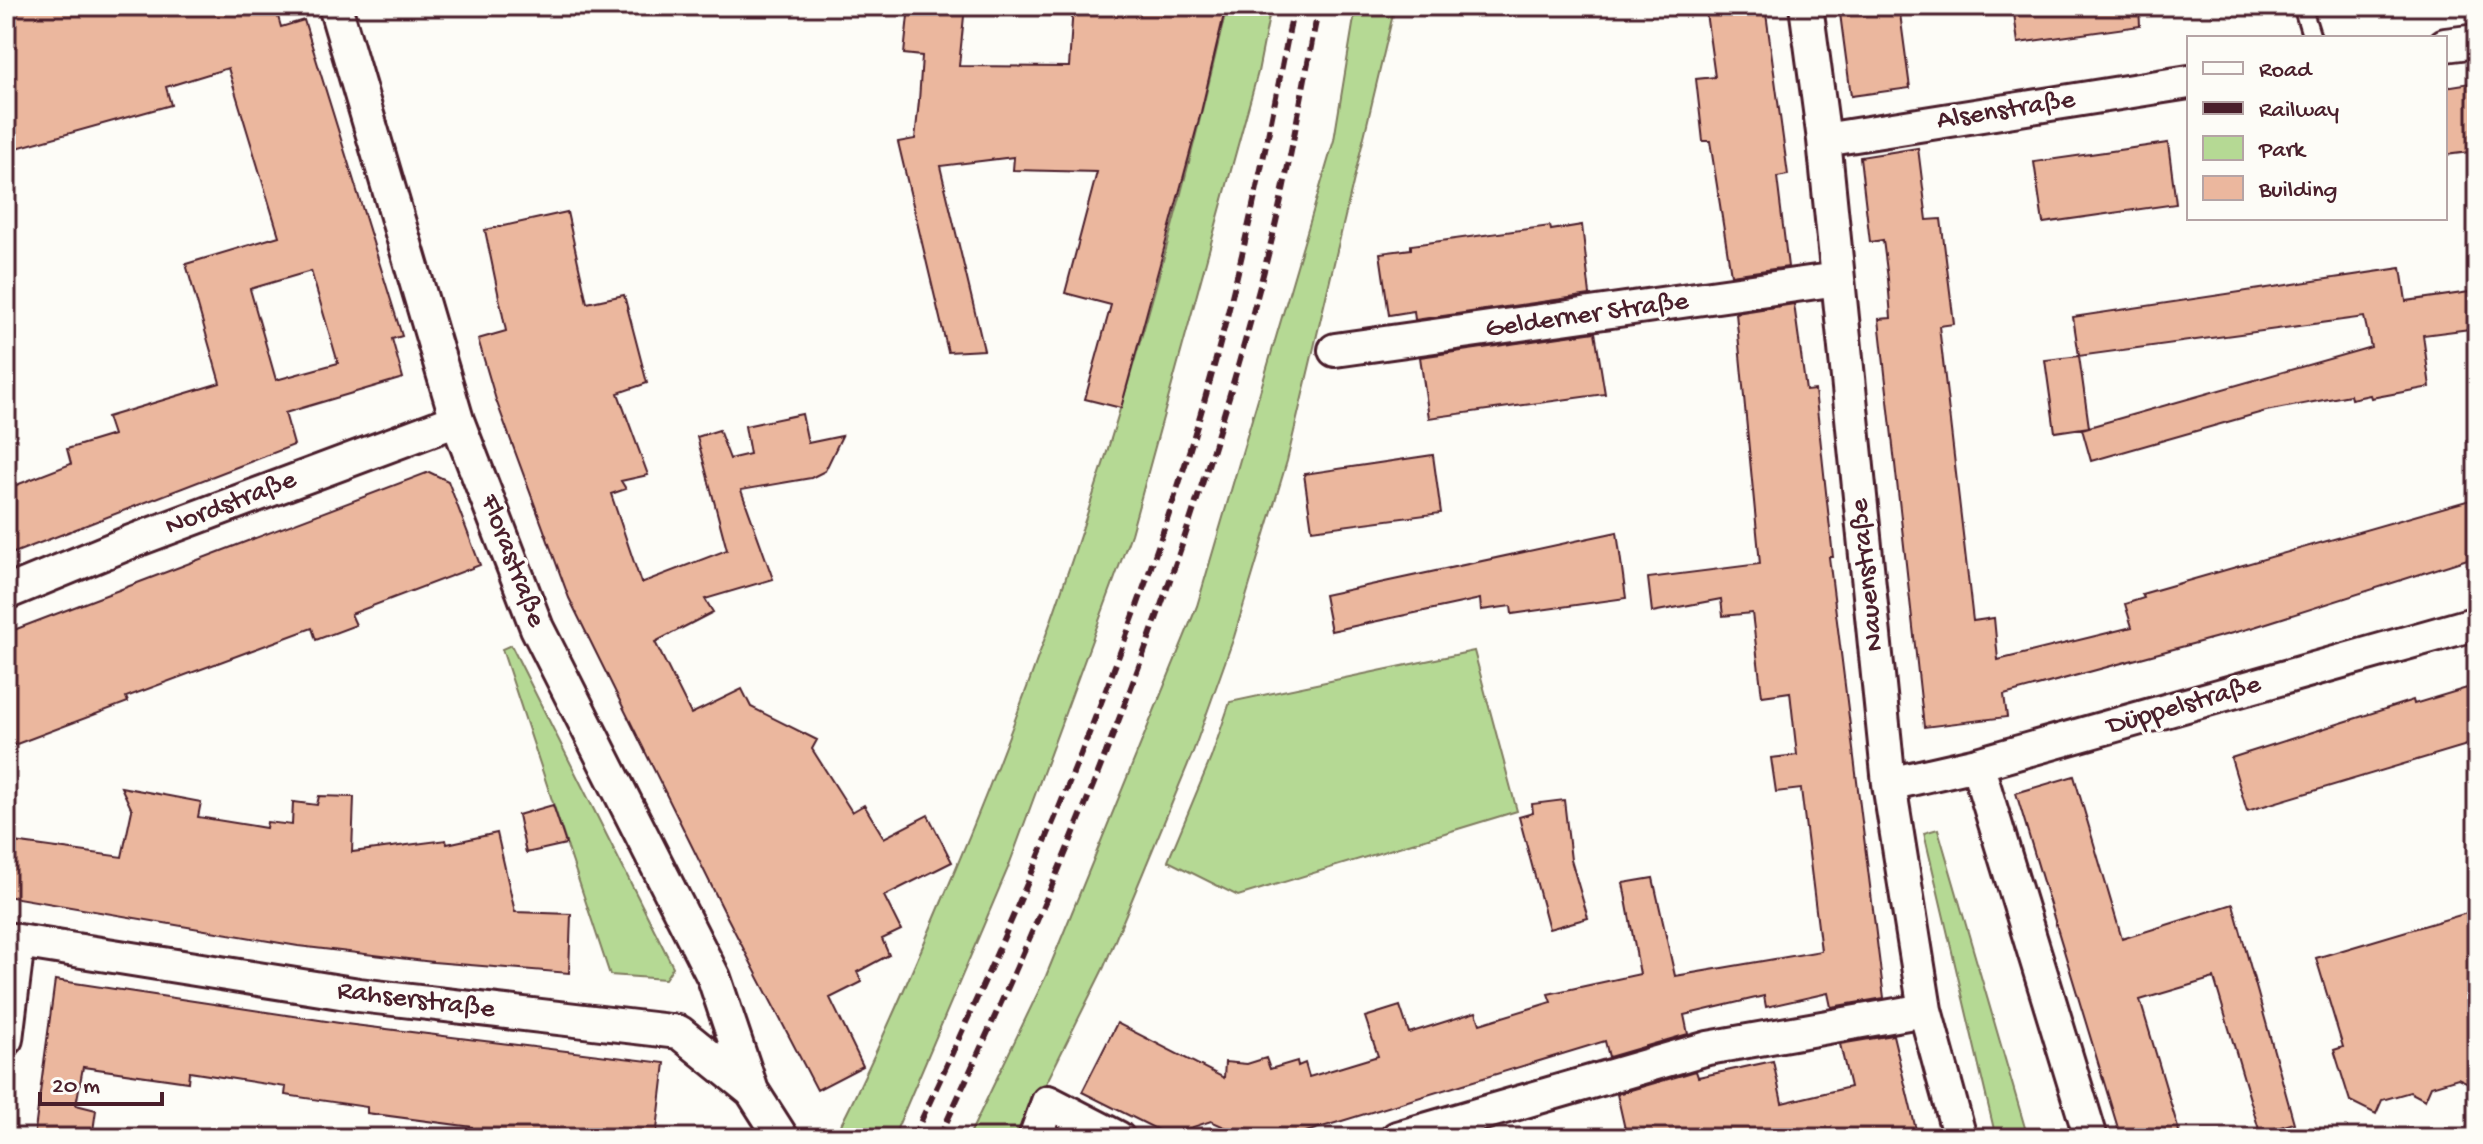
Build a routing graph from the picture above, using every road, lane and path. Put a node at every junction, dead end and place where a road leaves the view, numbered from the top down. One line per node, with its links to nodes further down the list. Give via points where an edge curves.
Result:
1 (335, 6): 11 (street, Florastraße)
2 (1806, 6): 8 (street, Nauenstraße)
3 (2302, 6): 4 (lane)
4 (2311, 36)
5 (2477, 41): 6 (street)
6 (2447, 45)
7 (2187, 82): 8 (street, Alsenstraße)
8 (1824, 140): 9 (street, Nauenstraße)
9 (1838, 279): 10 (street, Gelderner Straße); 15 (street, Nauenstraße)
10 (1335, 350)
11 (457, 420): 12 (street, Nordstraße); 19 (street, Florastraße, via 537,628 714,978)
12 (6, 593)
13 (2477, 623): 14 (street, Düppelstraße)
14 (1977, 764): 15 (street, Düppelstraße); 25 (street)
15 (1889, 784): 17 (street, Nauenstraße)
16 (12, 940): 18 (street); 19 (street, Rahserstraße, via 359,995 679,1032)
17 (1925, 1010): 23 (street, via 1708,1048); 24 (street, Nauenstraße)
18 (6, 1039)
19 (752, 1091): 20 (street, Rahserstraße)
20 (782, 1138)
21 (1035, 1138): 22 (street, via 1048,1102)
22 (1118, 1138)
23 (1397, 1138)
24 (1960, 1138)
25 (2091, 1138)

